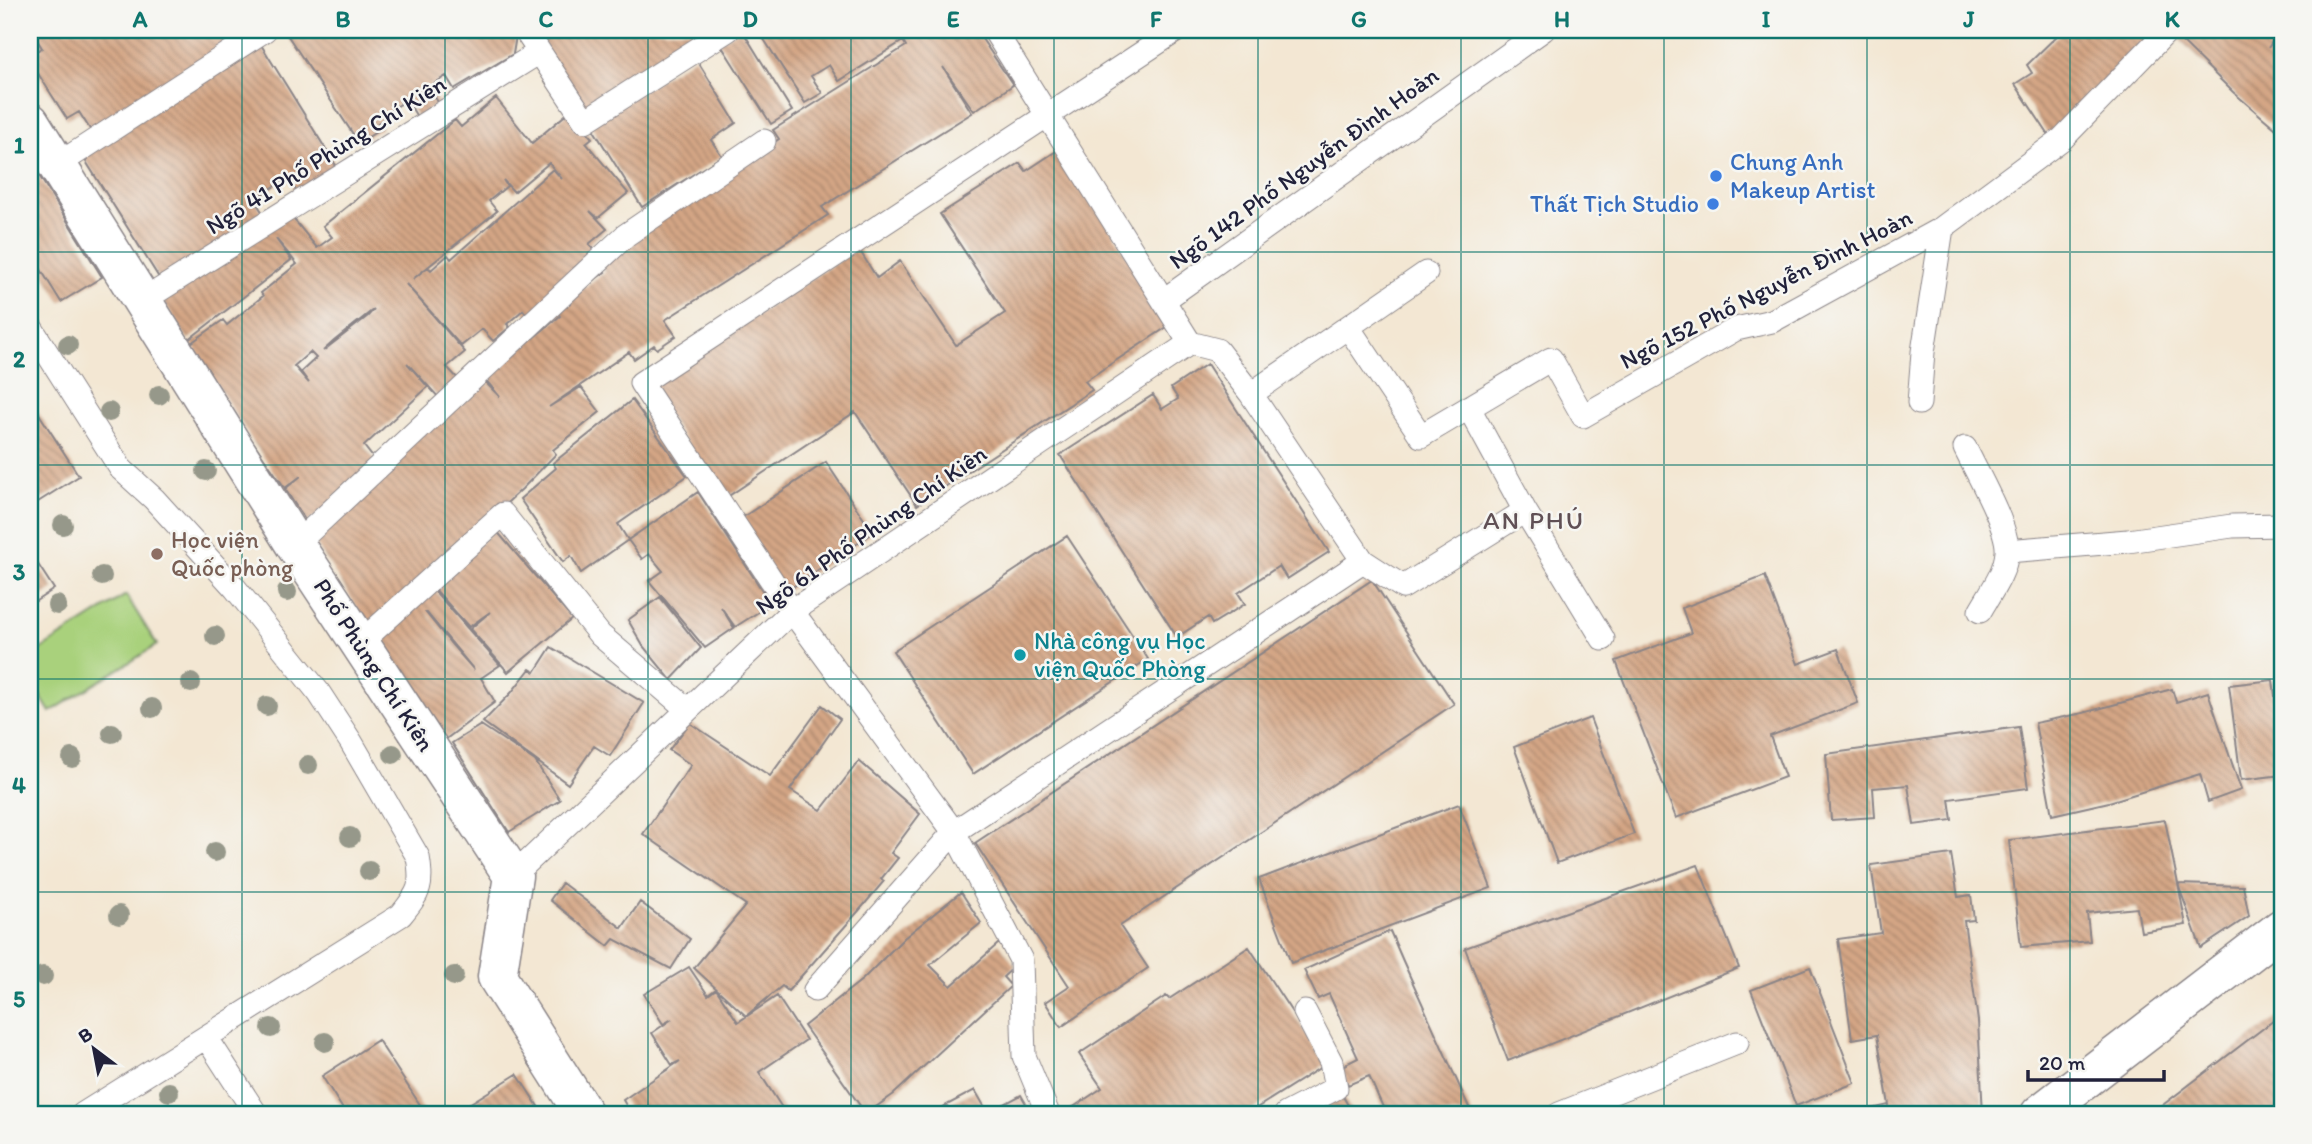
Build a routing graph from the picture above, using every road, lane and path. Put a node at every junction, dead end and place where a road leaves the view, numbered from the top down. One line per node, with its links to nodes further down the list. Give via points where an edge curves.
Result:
1 (265, 30): 12 (lane)
2 (525, 30): 8 (lane)
3 (728, 30): 8 (lane, via 585,121)
4 (994, 30): 9 (lane)
5 (1177, 30): 9 (lane)
6 (1543, 30): 15 (lane, Ngõ 142 Phố Nguyễn Đình Hoàn)
7 (2168, 30): 13 (lane, Ngõ 152 Phố Nguyễn Đình Hoàn, via 2062,139)
8 (538, 53): 16 (lane, Ngõ 41 Phố Phùng Chí Kiên)
9 (1046, 116): 15 (lane); 29 (lane, via 641,383)
10 (30, 122): 12 (street, Phố Phùng Chí Kiên)
11 (764, 141): 26 (lane, via 626,234)
12 (57, 165): 16 (street, Phố Phùng Chí Kiên)
13 (1942, 228): 21 (lane); 22 (lane, Ngõ 152 Phố Nguyễn Đình Hoàn, via 1772,321 1736,329 1583,416 1551,359)
14 (1426, 272): 18 (lane)
15 (1164, 300): 19 (lane)
16 (142, 301): 26 (street, Phố Phùng Chí Kiên)
17 (30, 326): 39 (lane, via 121,468 235,588 319,693 418,857 422,875 419,894 401,915)
18 (1348, 327): 20 (lane); 22 (lane, Ngõ 152 Phố Nguyễn Đình Hoàn, via 1421,436)
19 (1190, 342): 20 (lane, via 1217,350); 29 (lane, Ngõ 61 Phố Phùng Chí Kiên)
20 (1251, 394): 28 (lane)
21 (1919, 403)
22 (1469, 408): 24 (lane)
23 (1965, 448): 27 (lane, via 1999,520)
24 (1525, 511): 28 (lane, via 1403,587); 31 (lane)
25 (2282, 525): 27 (lane, via 2232,526)
26 (295, 544): 32 (street, Phố Phùng Chí Kiên)
27 (2007, 551): 30 (lane, via 2002,573)
28 (1363, 561): 34 (lane)
29 (792, 611): 33 (lane, Ngõ 61 Phố Phùng Chí Kiên); 34 (lane)
30 (1980, 611)
31 (1603, 639)
32 (360, 643): 33 (lane, via 503,514 600,635); 35 (street, Phố Phùng Chí Kiên)
33 (687, 709): 35 (lane, Ngõ 61 Phố Phùng Chí Kiên)
34 (954, 832): 37 (lane); 44 (lane, via 1021,960 1024,1056)
35 (513, 876): 43 (street, via 497,976)
36 (2282, 928): 47 (street)
37 (815, 990)
38 (1305, 1012): 45 (lane, via 1331,1062 1336,1088)
39 (206, 1037): 41 (lane); 42 (lane)
40 (1737, 1043): 46 (lane)
41 (83, 1114)
42 (256, 1114)
43 (584, 1114)
44 (1048, 1114)
45 (1286, 1114)
46 (1559, 1114)
47 (2040, 1114)

